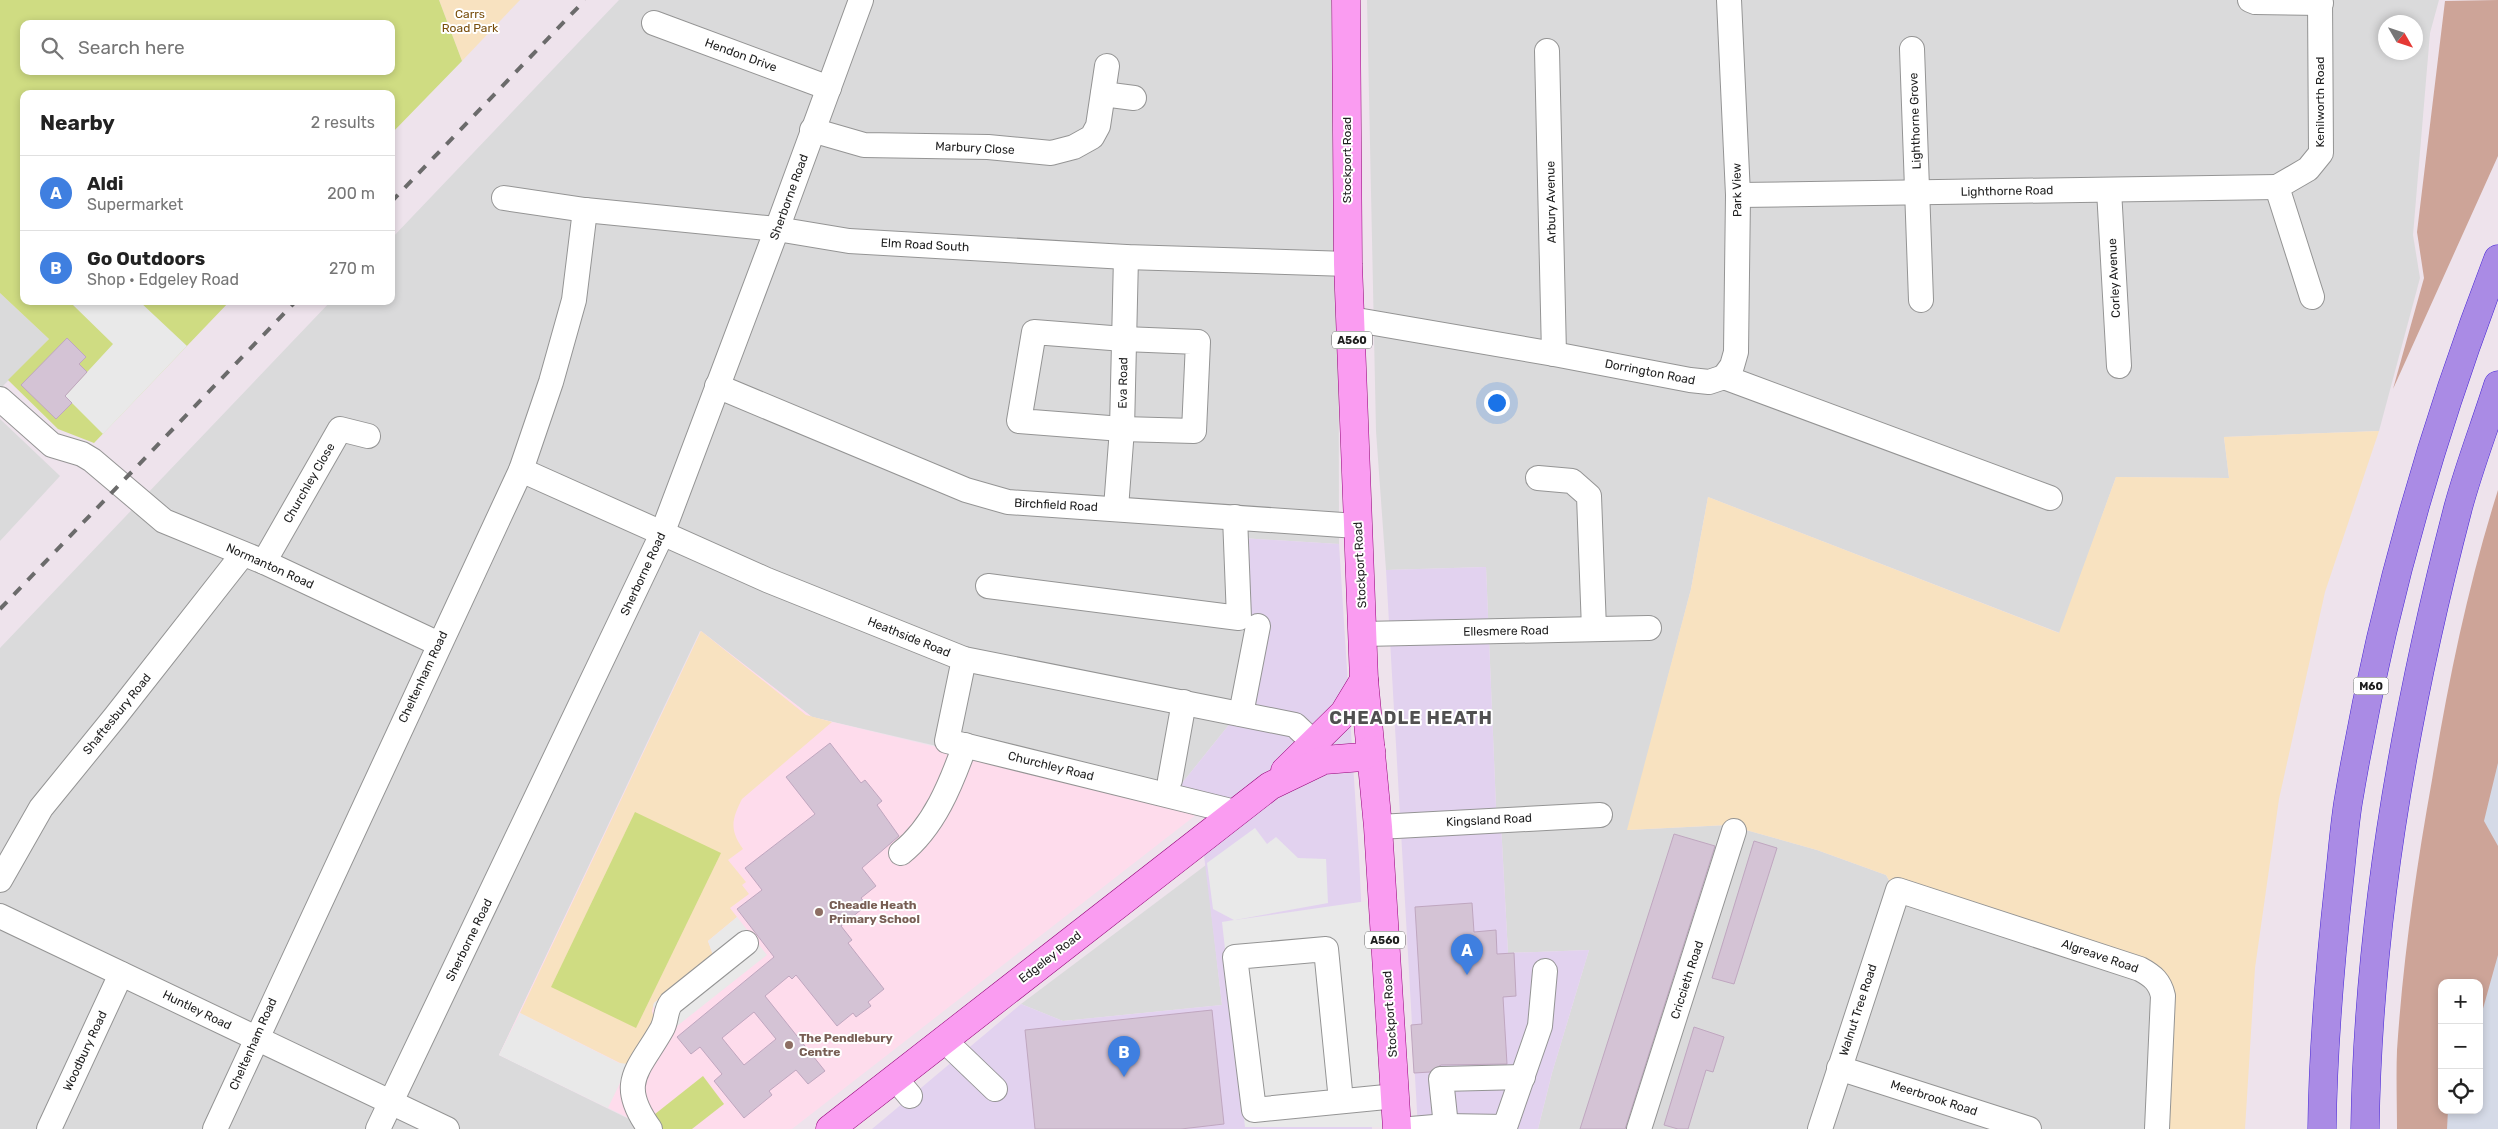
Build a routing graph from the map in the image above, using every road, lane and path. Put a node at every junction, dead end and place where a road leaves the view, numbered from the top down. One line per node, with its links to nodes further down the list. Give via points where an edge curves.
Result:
1 (861, 0): 10 (street, Sherborne Road)
2 (1346, 0): 23 (main road, Stockport Road / A560)
3 (1729, 0): 17 (street, Park View)
4 (2250, 0): 5 (street)
5 (2321, 1): 14 (street, Kenilworth Road, via 2321,153 2308,169)
6 (654, 23): 10 (street, Hendon Drive)
7 (1912, 49): 16 (street, Lighthorne Grove)
8 (1547, 51): 28 (street, Arbury Avenue)
9 (1107, 66): 11 (street, Marbury Close)
10 (829, 88): 13 (street, Sherborne Road)
11 (1103, 94): 12 (street); 13 (street, Marbury Close, via 1098,126 1092,137 1074,147 1051,153 988,147 864,145)
12 (1134, 98)
13 (812, 130): 20 (street, Sherborne Road)
14 (2277, 187): 15 (street, Lighthorne Road); 24 (street)
15 (2110, 190): 16 (street, Lighthorne Road); 29 (street, Corley Avenue)
16 (1918, 193): 17 (street, Lighthorne Road); 25 (street, Lighthorne Grove)
17 (1738, 196): 30 (street, Park View, via 1736,352)
18 (504, 198): 19 (street, Elm Road South)
19 (585, 210): 20 (street, Elm Road South); 36 (street, Cheltenham Road, via 574,300)
20 (778, 229): 21 (street, Elm Road South, via 849,240); 32 (street, Sherborne Road)
21 (1126, 257): 23 (street, Elm Road South); 27 (street, Eva Road)
22 (2498, 259): 92 (highway, M60, via 2440,419 2380,640 2348,804 2328,980)
23 (1348, 264): 26 (main road, Stockport Road / A560)
24 (2312, 297)
25 (1921, 300)
26 (1351, 319): 28 (street, Dorrington Road); 41 (main road, Stockport Road / A560)
27 (1124, 339): 34 (street, Eva Road); 34 (street, via 1198,342 1194,431); 34 (street, via 1034,332 1019,421)
28 (1554, 354): 30 (street, Dorrington Road, via 1690,380 1709,382)
29 (2120, 366)
30 (1724, 377): 38 (street, Dorrington Road)
31 (2498, 385): 93 (highway, via 2459,506 2411,707 2390,828 2375,958)
32 (717, 386): 39 (street, Birchfield Road, via 966,490 1008,502); 42 (street, Sherborne Road)
33 (1, 403): 43 (street, Normanton Road, via 52,445 82,454 164,521)
34 (1122, 429): 39 (street, Eva Road)
35 (368, 436): 43 (street, Churchley Close, via 340,429)
36 (521, 470): 42 (street, Heathside Road); 49 (street, Cheltenham Road)
37 (1538, 478): 47 (street, via 1572,481 1589,496)
38 (2050, 498)
39 (1116, 508): 40 (street, Birchfield Road)
40 (1235, 517): 41 (street, Birchfield Road); 44 (street, via 1239,618)
41 (1357, 526): 48 (main road, Stockport Road / A560)
42 (662, 534): 50 (street, Heathside Road); 78 (street, Sherborne Road)
43 (254, 558): 49 (street, Normanton Road); 65 (street, Shaftesbury Road, via 115,717 41,808)
44 (988, 586)
45 (1258, 626): 53 (street)
46 (1649, 628): 47 (street, Ellesmere Road)
47 (1594, 629): 48 (street, Ellesmere Road)
48 (1363, 634): 51 (main road, Stockport Road / A560)
49 (438, 644): 71 (street, Cheltenham Road)
50 (964, 659): 52 (street, Heathside Road); 56 (street, Churchley Road, via 947,741)
51 (1364, 680): 54 (main road, Edgeley Road, via 1344,713); 55 (main road, Stockport Road / A560)
52 (1184, 702): 53 (street, Heathside Road); 58 (street)
53 (1241, 714): 54 (street, Heathside Road)
54 (1309, 735): 55 (main road); 59 (main road, Edgeley Road)
55 (1370, 743): 57 (main road, Edgeley Road, via 1362,757); 62 (main road, Stockport Road / A560)
56 (965, 745): 60 (street, Churchley Road); 64 (street, via 954,774 926,827 916,842)
57 (1342, 757): 59 (main road, Edgeley Road, via 1324,760); 62 (main road, via 1357,773 1363,814)
58 (1170, 780)
59 (1270, 786): 60 (main road, Edgeley Road)
60 (1235, 812): 72 (main road, Edgeley Road)
61 (1600, 816): 62 (street, Kingsland Road)
62 (1378, 827): 76 (main road, Stockport Road / A560)
63 (1734, 831): 88 (street, Criccieth Road)
64 (902, 853)
65 (0, 880)
66 (1898, 890): 73 (street, Walnut Tree Road); 91 (street, Algreave Road, via 2113,960 2152,976 2160,985 2163,996)
67 (0, 916): 70 (street, Huntley Road)
68 (746, 943): 84 (street, via 670,1003 664,1026 633,1080 634,1100)
69 (1545, 971): 74 (street, via 1540,1026)
70 (121, 974): 71 (street, Huntley Road); 80 (street, Woodbury Road)
71 (256, 1038): 78 (street, Huntley Road); 81 (street, Cheltenham Road)
72 (944, 1040): 75 (street); 85 (main road, Edgeley Road, via 903,1087)
73 (1839, 1068): 89 (street, Walnut Tree Road); 90 (street, Meerbrook Road)
74 (1523, 1077): 79 (street, via 1505,1127); 79 (street, via 1441,1079)
75 (995, 1089)
76 (1396, 1096): 77 (street); 86 (main road, Stockport Road / A560)
77 (1341, 1101): 77 (street, via 1254,1110 1236,957 1326,949)
78 (390, 1103): 82 (street, Sherborne Road); 83 (street, Huntley Road)
79 (1446, 1126): 87 (street)
80 (49, 1129)
81 (215, 1129)
82 (378, 1129)
83 (448, 1129)
84 (650, 1129)
85 (830, 1129)
86 (1397, 1129)
87 (1411, 1129)
88 (1640, 1129)
89 (1820, 1129)
90 (2029, 1129)
91 (2157, 1129)
92 (2322, 1129)
93 (2365, 1129)

